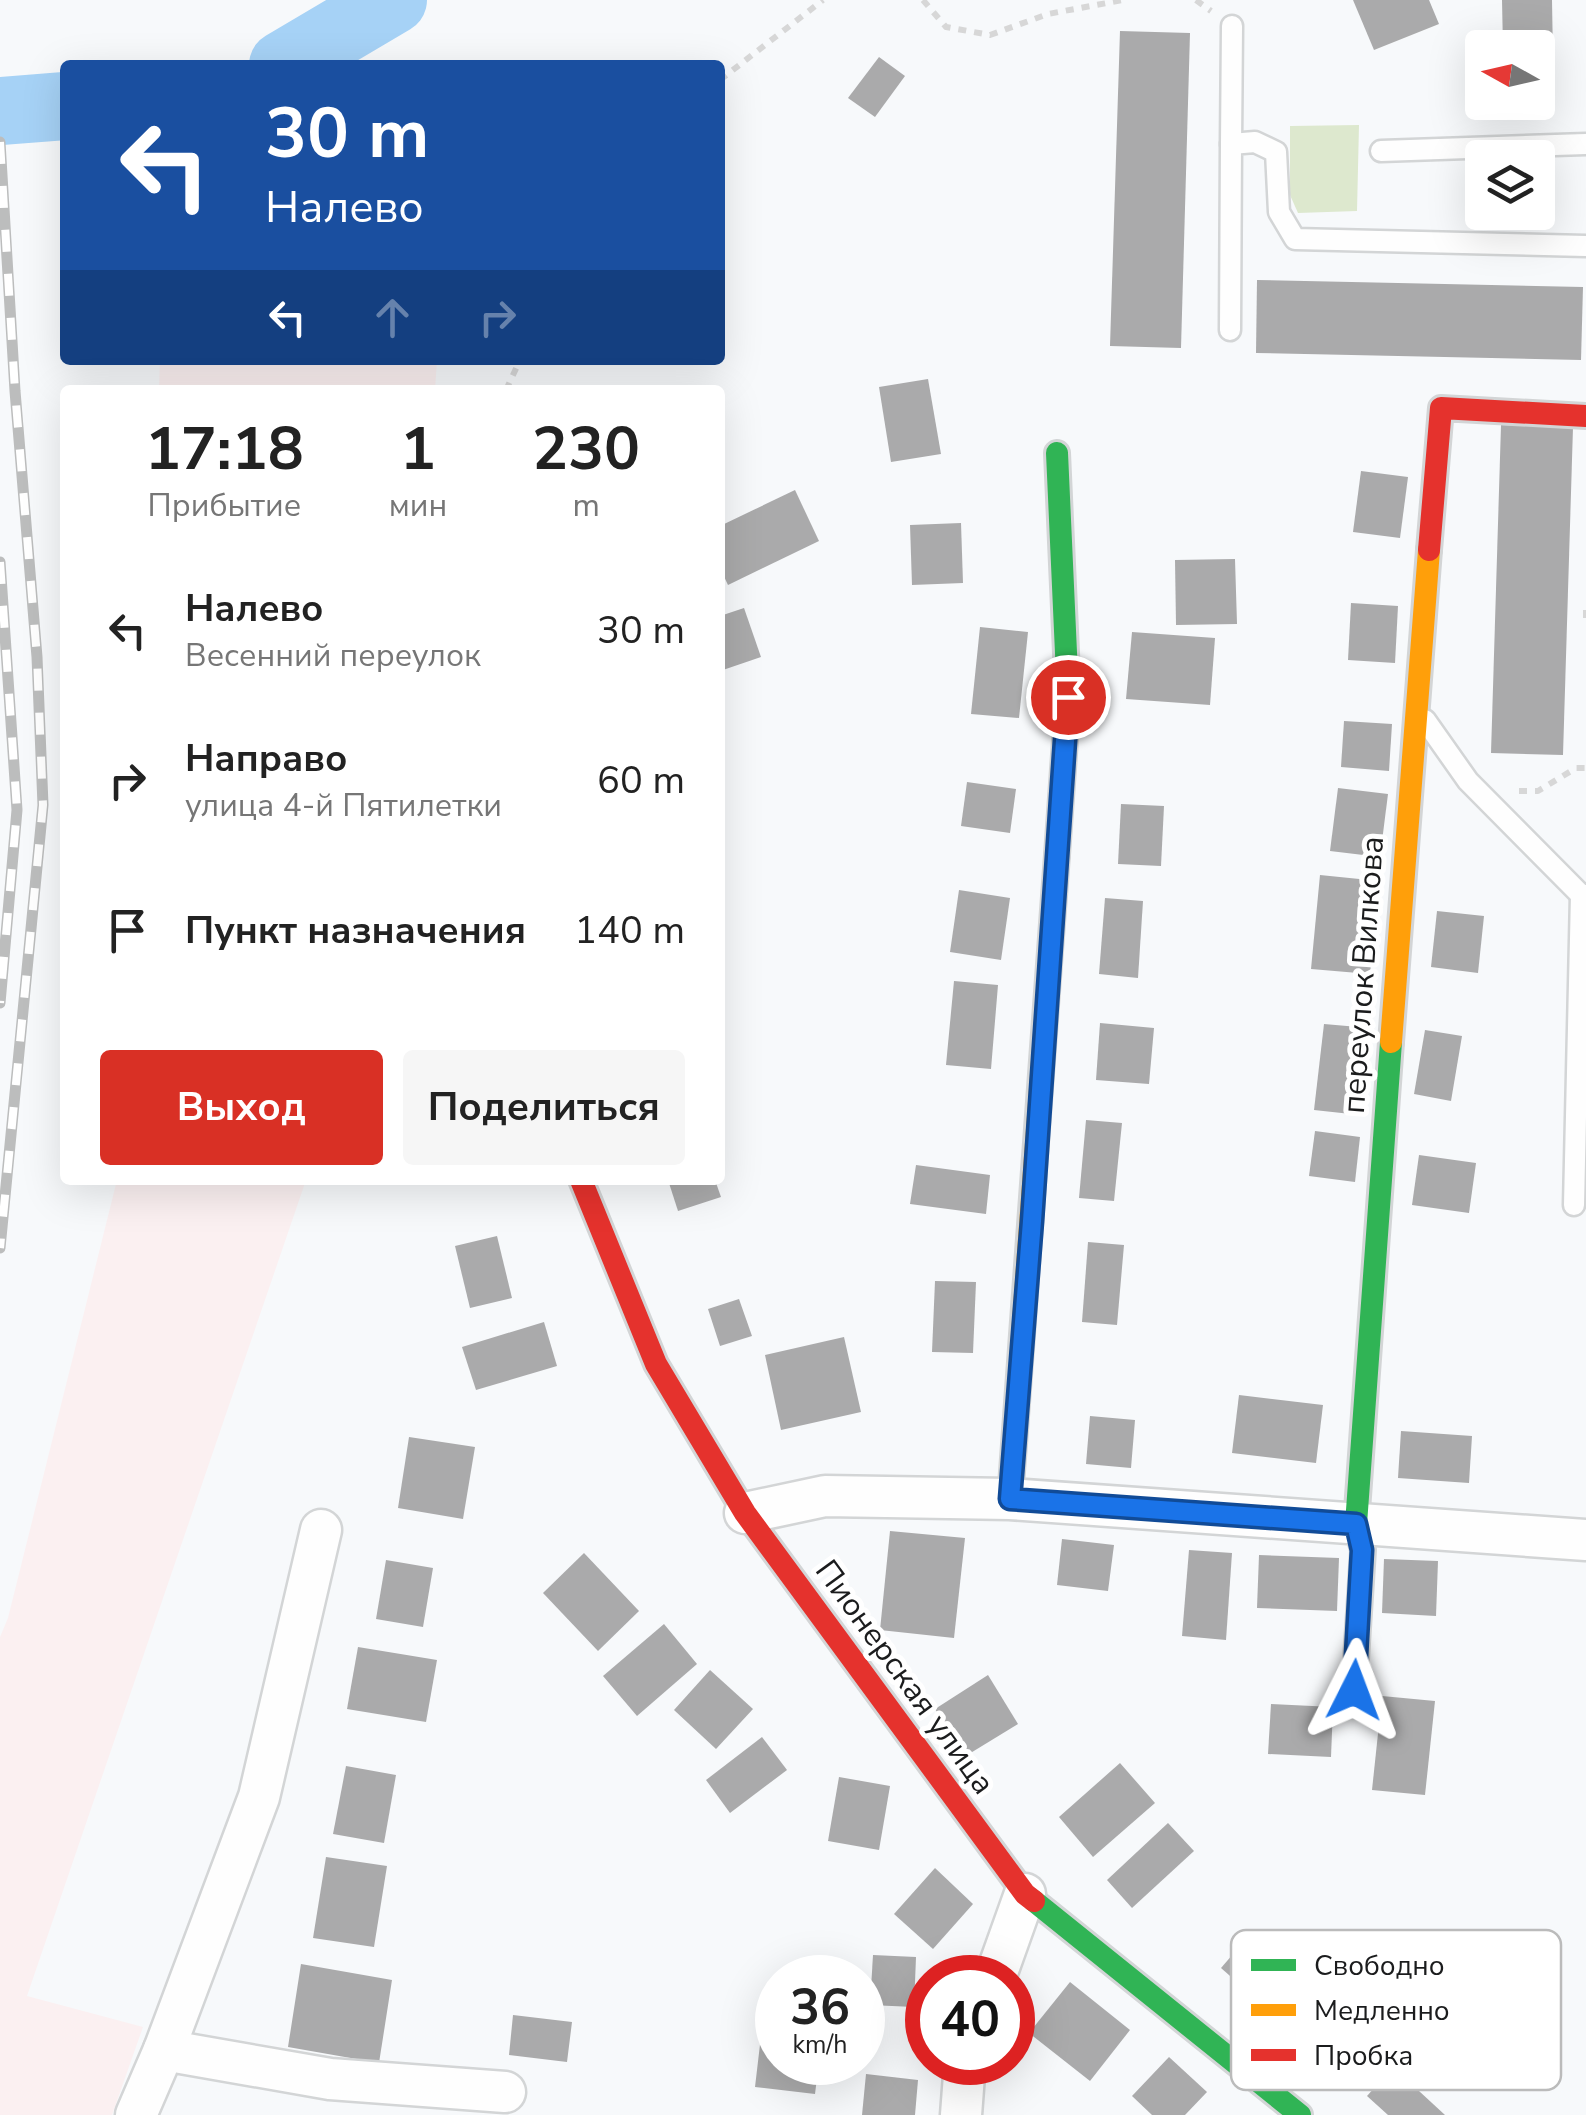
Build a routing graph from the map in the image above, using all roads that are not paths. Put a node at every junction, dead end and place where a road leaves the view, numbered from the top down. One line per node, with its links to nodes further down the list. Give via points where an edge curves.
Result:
1 (1232, 26): 2 (lane)
2 (1231, 144): 5 (lane, via 1255,142 1276,152 1279,212 1296,238); 6 (lane)
3 (1586, 144): 4 (lane)
4 (1381, 151)
5 (1586, 246)
6 (1230, 330)
7 (1586, 416): 9 (street, переулок Вилкова, via 1441,408)
8 (1057, 453): 13 (street, via 1068,697)
9 (1415, 706): 10 (lane, via 1478,791); 15 (street, переулок Вилкова)
10 (1584, 895): 12 (lane)
11 (583, 1185): 14 (street, Пионерская улица, via 656,1364)
12 (1574, 1205)
13 (1010, 1499): 14 (street, via 825,1496); 15 (street)
14 (745, 1513): 19 (street, Пионерская улица)
15 (1356, 1524): 17 (street); 18 (street, переулок Вилкова, via 1362,1550)
16 (321, 1530): 21 (street, via 259,1798)
17 (1586, 1540)
18 (1354, 1690)
19 (1024, 1894): 20 (street); 22 (street, Пионерская улица)
20 (1003, 1955)
21 (164, 2050): 25 (street, via 330,2079); 26 (street)
22 (1231, 2060)
23 (963, 2085): 27 (street)
24 (1269, 2090): 28 (street, Пионерская улица)
25 (505, 2092)
26 (136, 2115)
27 (961, 2115)
28 (1300, 2115)

